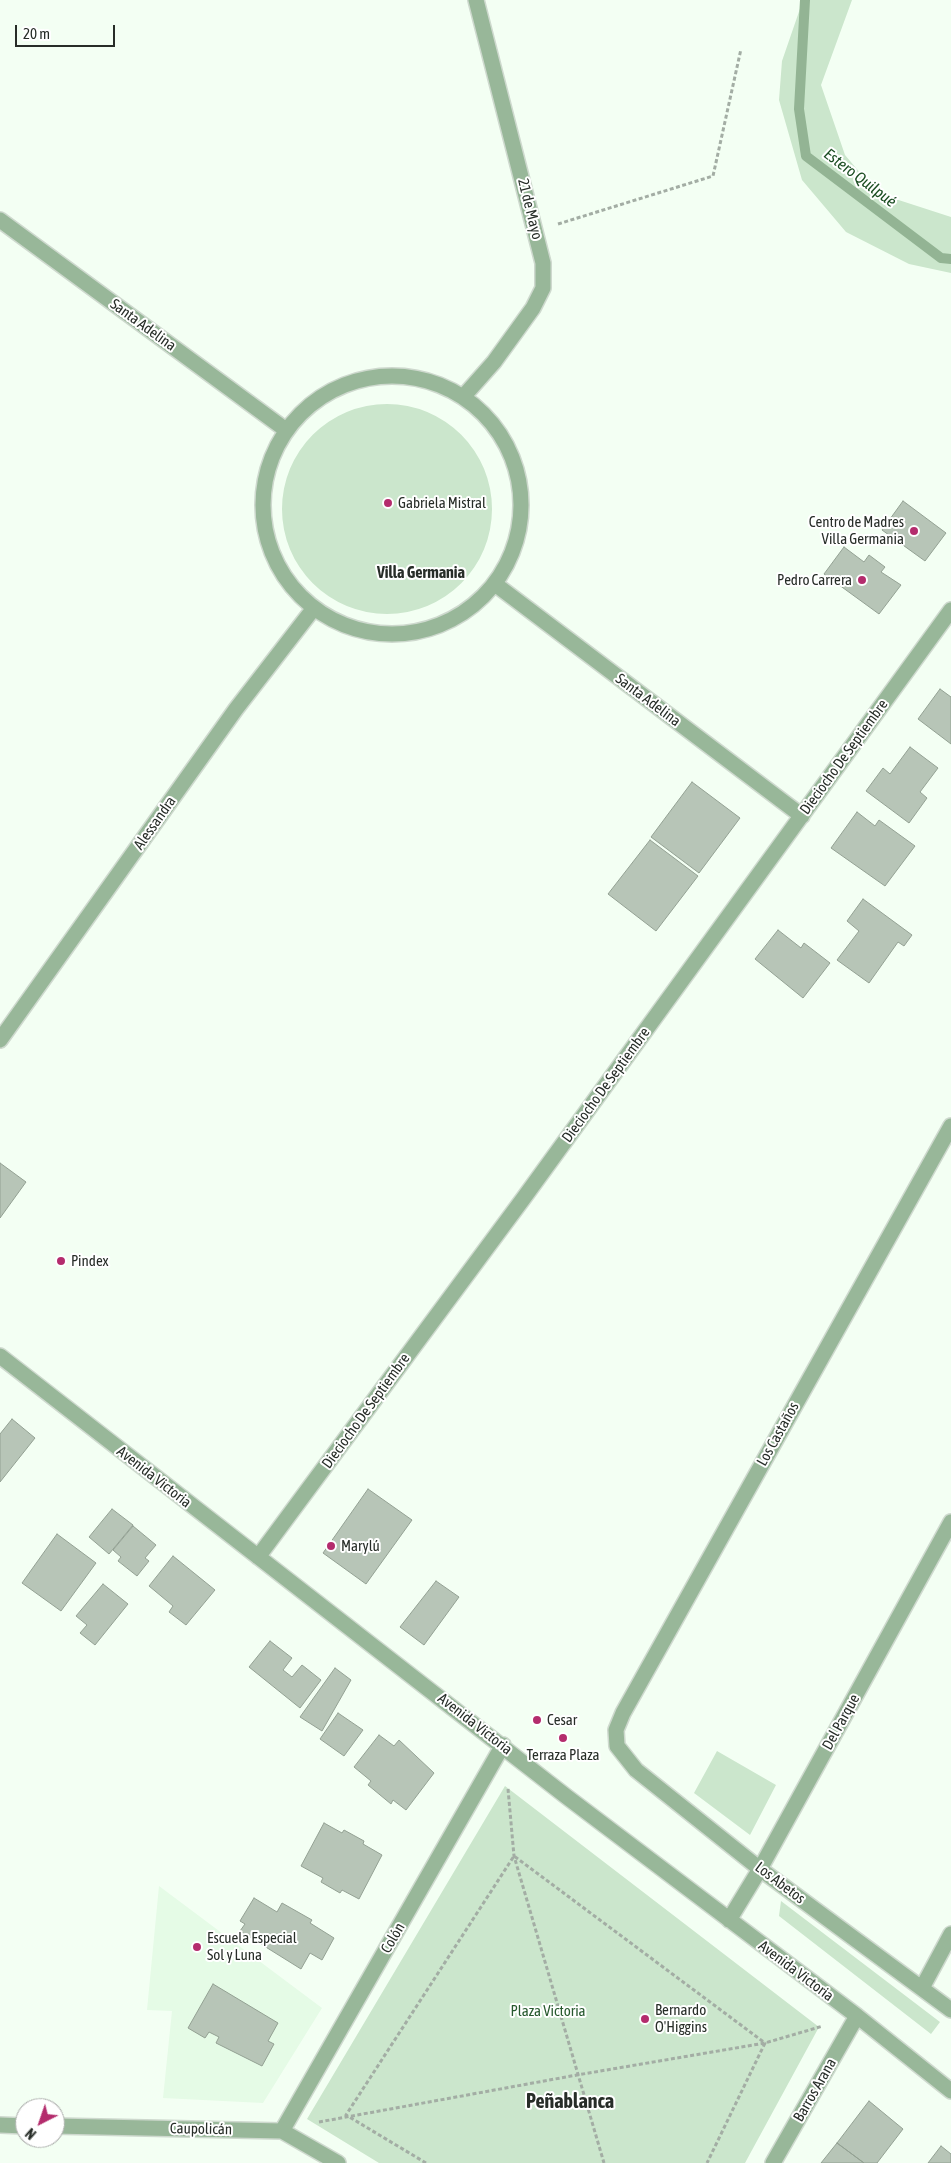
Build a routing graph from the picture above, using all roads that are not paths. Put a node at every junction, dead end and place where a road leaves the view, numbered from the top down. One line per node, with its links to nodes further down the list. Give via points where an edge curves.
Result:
1 (476, 0): 3 (street, 21 de Mayo, via 536,231 543,263 543,288 533,308 494,362)
2 (0, 220): 4 (street, Santa Adelina)
3 (463, 397): 4 (street, via 434,383 401,376 368,378 336,388 308,406); 5 (street, via 496,429 516,470 521,500 520,529 510,558)
4 (286, 430): 6 (street, via 268,466 262,505 269,544 286,580)
5 (495, 584): 6 (street, via 466,612 430,629 389,635 350,628); 8 (street, Santa Adelina)
6 (314, 608): 9 (street, Alessandra, via 236,709)
7 (951, 610): 8 (street, Dieciocho De Septiembre)
8 (802, 816): 13 (street, Dieciocho De Septiembre)
9 (0, 1040)
10 (951, 1126): 15 (street, Los Castaños, via 623,1713 616,1730)
11 (0, 1356): 13 (street, Avenida Victoria)
12 (951, 1522): 16 (street, Del Parque)
13 (258, 1558): 14 (street, Avenida Victoria)
14 (503, 1746): 17 (street, Avenida Victoria); 26 (street, Colón)
15 (617, 1746): 16 (street, Los Abetos, via 636,1770)
16 (760, 1869): 17 (street, Del Parque); 19 (street, Los Abetos)
17 (729, 1920): 21 (street, Avenida Victoria)
18 (951, 1934): 19 (street)
19 (922, 1988): 20 (street, Los Abetos)
20 (951, 2010)
21 (857, 2016): 22 (street, Avenida Victoria); 28 (street, Barros Arana)
22 (951, 2091)
23 (0, 2125): 24 (street)
24 (15, 2126)
25 (65, 2126): 26 (street, Caupolicán)
26 (282, 2131): 27 (street, Caupolicán)
27 (338, 2163)
28 (772, 2163)

